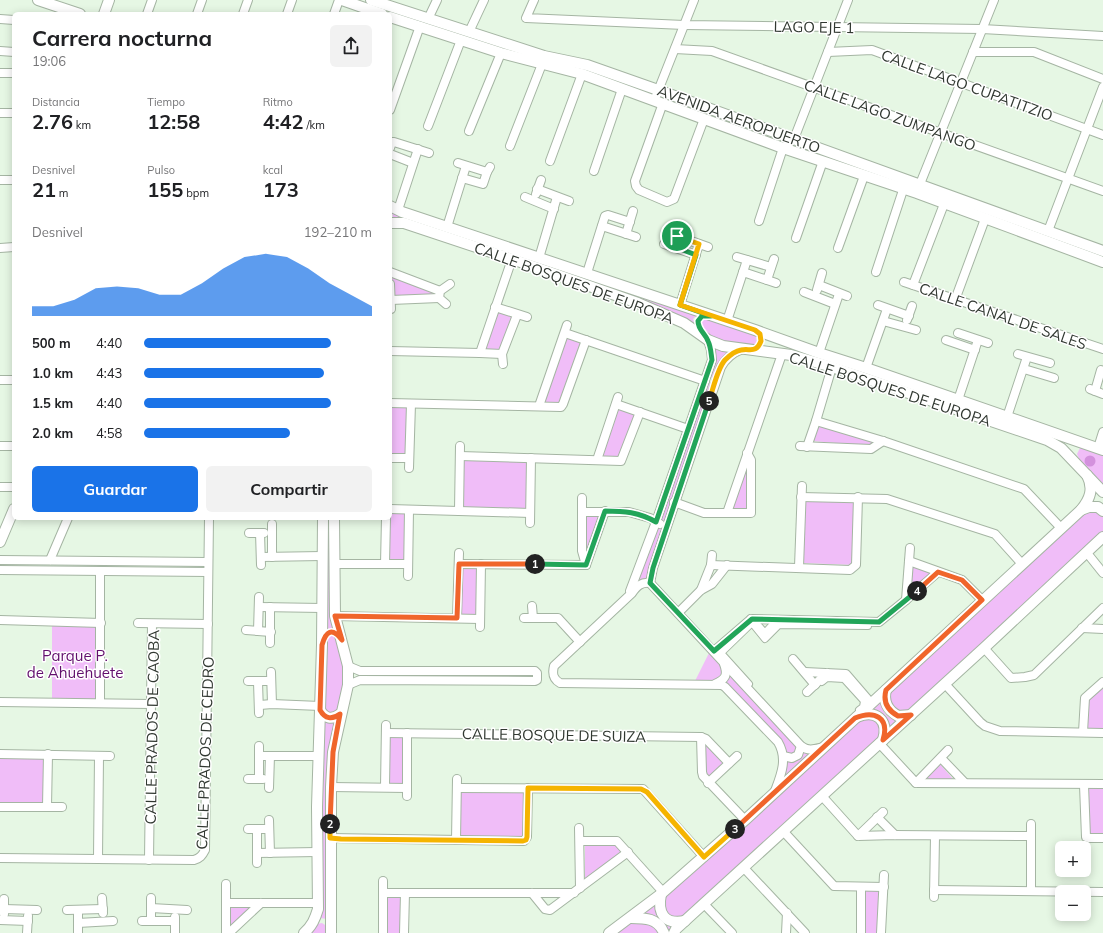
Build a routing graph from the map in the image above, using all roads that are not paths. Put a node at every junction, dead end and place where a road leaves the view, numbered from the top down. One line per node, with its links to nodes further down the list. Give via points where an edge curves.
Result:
1 (38, 0): 15 (street)
2 (109, 0): 18 (street)
3 (152, 0): 19 (street)
4 (202, 0): 20 (street)
5 (248, 0): 21 (street)
6 (292, 0): 22 (street)
7 (340, 0): 16 (street, AVENIDA AEROPUERTO); 23 (street)
8 (371, 0): 16 (street, AVENIDA AEROPUERTO)
9 (437, 0): 26 (street)
10 (484, 0): 32 (street)
11 (534, 0): 28 (street, LAGO EJE 1, via 526,18)
12 (694, 0): 28 (street)
13 (848, 0): 30 (street)
14 (994, 0): 31 (street)
15 (63, 4): 17 (street)
16 (382, 9): 26 (street, AVENIDA AEROPUERTO)
17 (77, 12)
18 (105, 12)
19 (148, 12)
20 (198, 12)
21 (244, 12)
22 (289, 12)
23 (335, 12)
24 (392, 18): 29 (street, AVENIDA AEROPUERTO)
25 (0, 19): 27 (street)
26 (428, 19): 32 (street, AVENIDA AEROPUERTO)
27 (12, 20)
28 (684, 25): 30 (street, LAGO EJE 1); 35 (street)
29 (420, 26): 34 (street, AVENIDA AEROPUERTO); 53 (street)
30 (838, 27): 31 (street, LAGO EJE 1); 39 (street)
31 (982, 29): 33 (street, LAGO EJE 1); 40 (street)
32 (469, 32): 41 (street, AVENIDA AEROPUERTO)
33 (1103, 36)
34 (461, 40): 38 (street, AVENIDA AEROPUERTO); 57 (street)
35 (675, 49): 49 (street, CALLE LAGO ZUMPANGO, via 712,50); 51 (street)
36 (0, 51): 37 (street)
37 (12, 52)
38 (501, 52): 42 (street, AVENIDA AEROPUERTO); 59 (street)
39 (828, 52): 47 (street, CALLE LAGO CUPATITZIO, via 872,50); 49 (street)
40 (973, 52): 46 (street, via 1034,52); 47 (street)
41 (556, 63): 42 (street, AVENIDA AEROPUERTO); 45 (street, AVENIDA AEROPUERTO); 51 (street, AVENIDA AEROPUERTO, via 587,65)
42 (542, 64): 64 (street)
43 (0, 73): 44 (street)
44 (12, 73)
45 (582, 74): 50 (street, AVENIDA AEROPUERTO); 69 (street)
46 (1103, 79)
47 (961, 83): 58 (street, CALLE LAGO CUPATITZIO); 60 (street)
48 (1103, 87): 58 (street)
49 (814, 88): 60 (street, CALLE LAGO ZUMPANGO); 62 (street)
50 (622, 89): 52 (street, AVENIDA AEROPUERTO); 72 (street)
51 (658, 90): 52 (street); 62 (street, AVENIDA AEROPUERTO)
52 (658, 102): 56 (street, AVENIDA AEROPUERTO); 56 (street, via 635,181 639,190 667,202 674,199)
53 (392, 104)
54 (0, 113): 55 (street)
55 (12, 113)
56 (704, 119): 65 (street, AVENIDA AEROPUERTO)
57 (428, 126)
58 (1086, 129): 61 (street, CALLE LAGO CUPATITZIO); 75 (street)
59 (469, 131)
60 (941, 133): 75 (street, CALLE LAGO ZUMPANGO); 81 (street)
61 (1103, 135)
62 (794, 139): 65 (street); 79 (street, AVENIDA AEROPUERTO)
63 (392, 145): 66 (street)
64 (510, 146)
65 (784, 148): 70 (street, AVENIDA AEROPUERTO); 92 (street)
66 (418, 149): 67 (street); 71 (street)
67 (429, 153)
68 (392, 155): 71 (street)
69 (550, 161)
70 (824, 161): 73 (street, AVENIDA AEROPUERTO); 102 (street)
71 (413, 163): 89 (street)
72 (594, 171)
73 (864, 176): 79 (street, AVENIDA AEROPUERTO); 109 (street)
74 (462, 178): 74 (street, via 462,165 488,170 483,184); 96 (street)
75 (1068, 178): 82 (street, CALLE LAGO ZUMPANGO); 98 (street)
76 (0, 180): 77 (street)
77 (12, 180)
78 (541, 180): 80 (street)
79 (905, 185): 81 (street, AVENIDA AEROPUERTO); 118 (street)
80 (537, 189): 84 (street); 85 (street)
81 (918, 189): 87 (street, AVENIDA AEROPUERTO); 98 (street, AVENIDA AEROPUERTO)
82 (1103, 191)
83 (525, 197): 85 (street)
84 (557, 197): 86 (street); 88 (street)
85 (533, 200): 88 (street)
86 (570, 201)
87 (944, 204): 91 (street, AVENIDA AEROPUERTO); 127 (street)
88 (554, 209): 113 (street)
89 (392, 211): 96 (street, CALLE BOSQUES DE EUROPA)
90 (633, 211): 93 (street)
91 (985, 219): 116 (street, AVENIDA AEROPUERTO); 132 (street)
92 (759, 221)
93 (630, 222): 95 (street, via 606,215); 99 (street)
94 (392, 224): 114 (street, CALLE BOSQUES DE EUROPA, via 404,223)
95 (602, 226): 99 (street); 120 (street)
96 (447, 227): 113 (street, CALLE BOSQUES DE EUROPA)
97 (680, 227): 100 (street)
98 (1048, 231): 110 (street, AVENIDA AEROPUERTO)
99 (626, 234): 101 (street)
100 (677, 236): 104 (street); 105 (street)
101 (636, 237)
102 (796, 238)
103 (664, 244): 105 (street)
104 (699, 244): 106 (street); 111 (street)
105 (673, 246): 111 (street)
106 (708, 246)
107 (12, 247): 108 (street)
108 (0, 248)
109 (838, 248)
110 (1103, 251)
111 (696, 255): 134 (street)
112 (737, 257): 115 (street)
113 (538, 258): 120 (street, CALLE BOSQUES DE EUROPA)
114 (512, 259): 137 (street); 150 (street, CALLE BOSQUES DE EUROPA, via 638,303 684,323)
115 (747, 260): 117 (street); 122 (street, via 772,263)
116 (1103, 262)
117 (743, 272): 122 (street); 143 (street)
118 (876, 272)
119 (392, 273): 130 (street)
120 (587, 273): 134 (street, CALLE BOSQUES DE EUROPA)
121 (822, 273): 126 (street)
122 (767, 280): 124 (street)
123 (904, 282): 127 (street, CALLE CANAL DE SALES)
124 (776, 283)
125 (450, 284): 130 (street)
126 (818, 285): 129 (street); 133 (street, via 843,295)
127 (913, 285): 132 (street, CALLE CANAL DE SALES)
128 (804, 292): 129 (street)
129 (816, 295): 133 (street)
130 (442, 298): 131 (street)
131 (392, 300)
132 (955, 300): 156 (street, CALLE CANAL DE SALES)
133 (836, 304): 161 (street)
134 (680, 305): 140 (street, CALLE BOSQUES DE EUROPA)
135 (878, 305): 138 (street)
136 (912, 306): 141 (street)
137 (495, 307): 139 (street); 160 (street)
138 (887, 309): 141 (street); 144 (street)
139 (517, 315): 142 (street); 162 (street)
140 (711, 316): 143 (street, CALLE BOSQUES DE EUROPA); 150 (street, via 702,316 698,321 700,330)
141 (909, 316): 146 (street)
142 (527, 317)
143 (727, 321): 147 (street, CALLE BOSQUES DE EUROPA)
144 (883, 321): 146 (street); 168 (street)
145 (961, 324): 149 (street)
146 (906, 326): 148 (street)
147 (755, 330): 157 (street, via 760,334 761,341 757,348); 161 (street, CALLE BOSQUES DE EUROPA)
148 (916, 330)
149 (958, 332): 153 (street); 154 (street)
150 (706, 338): 157 (street, CALLE BOSQUES DE EUROPA, via 723,346); 173 (street, via 712,360)
151 (586, 340): 173 (street); 179 (street, via 562,406); 179 (street, via 566,329)
152 (946, 340): 154 (street)
153 (978, 340): 155 (street); 158 (street)
154 (956, 343): 158 (street)
155 (988, 343)
156 (1103, 349)
157 (746, 350): 163 (street, CALLE BOSQUES DE EUROPA); 207 (street, via 729,356 721,367)
158 (975, 350): 176 (street)
159 (392, 351): 160 (street)
160 (480, 353): 162 (street)
161 (819, 353): 168 (street, CALLE BOSQUES DE EUROPA)
162 (502, 354): 166 (street)
163 (782, 354): 167 (street, CALLE BOSQUES DE EUROPA); 191 (street)
164 (1018, 354): 165 (street)
165 (1027, 357): 169 (street); 169 (street, via 1050,360 1050,376)
166 (503, 364)
167 (832, 367): 182 (street); 197 (street, CALLE BOSQUES DE EUROPA, via 1047,440 1061,448)
168 (866, 368): 176 (street, CALLE BOSQUES DE EUROPA)
169 (1024, 368): 181 (street)
170 (1101, 370): 174 (street)
171 (0, 380): 172 (street)
172 (12, 380)
173 (705, 381): 183 (street)
174 (1101, 381): 175 (street, via 1092,390)
175 (1103, 394)
176 (958, 400): 181 (street, CALLE BOSQUES DE EUROPA)
177 (392, 403): 178 (street)
178 (411, 404): 179 (street); 194 (street)
179 (539, 406)
180 (640, 412): 183 (street); 196 (street, via 621,462); 196 (street, via 617,400)
181 (1007, 417): 186 (street, CALLE BOSQUES DE EUROPA)
182 (816, 421): 185 (street); 185 (street, via 804,446 871,449)
183 (688, 429): 223 (street)
184 (1103, 432): 190 (street)
185 (883, 441): 227 (street, via 1024,490)
186 (1088, 444): 190 (street, CALLE BOSQUES DE EUROPA); 197 (street, via 1079,444 1072,452)
187 (0, 446): 188 (street)
188 (12, 446)
189 (460, 446): 192 (street)
190 (1101, 449)
191 (747, 453): 216 (street); 216 (street, via 751,460 751,513)
192 (460, 456): 195 (street); 211 (street)
193 (392, 458): 194 (street)
194 (408, 458): 198 (street)
195 (531, 458): 196 (street); 215 (street)
196 (597, 460)
197 (1078, 465): 199 (street, CALLE BOSQUES DE EUROPA)
198 (409, 468)
199 (1086, 473): 203 (street, CALLE BOSQUES DE EUROPA); 210 (street, via 1091,494)
200 (802, 486): 204 (street)
201 (0, 487): 202 (street)
202 (12, 487)
203 (1103, 492)
204 (801, 497): 205 (street); 252 (street)
205 (858, 497): 248 (street, via 887,499 995,534); 252 (street, via 856,565 850,570)
206 (582, 498): 214 (street)
207 (674, 502): 216 (street, via 704,513); 226 (street)
208 (392, 509): 209 (street)
209 (409, 510): 211 (street); 245 (street)
210 (1081, 510): 213 (street, via 1098,507); 227 (street)
211 (459, 511): 215 (street)
212 (605, 511): 214 (street); 223 (street, via 629,512); 249 (street)
213 (1103, 511)
214 (582, 512): 249 (street, via 582,551)
215 (530, 513): 224 (street)
216 (727, 513)
217 (12, 514): 232 (street)
218 (67, 520): 240 (street)
219 (208, 520): 242 (street, CALLE PRADOS DE CEDRO)
220 (322, 520): 237 (street)
221 (334, 520): 243 (street)
222 (386, 520): 244 (street)
223 (656, 522): 226 (street); 261 (street)
224 (530, 523)
225 (272, 524): 230 (street)
226 (667, 527): 259 (street)
227 (1061, 528): 248 (street)
228 (249, 533): 229 (street)
229 (260, 533): 230 (street); 238 (street, via 261,561)
230 (272, 533): 238 (street)
231 (1103, 537): 235 (street)
232 (0, 542)
233 (910, 548): 241 (street)
234 (459, 553): 246 (street)
235 (1087, 553): 257 (street); 292 (street)
236 (712, 555): 250 (street)
237 (322, 556): 238 (street); 268 (street)
238 (272, 557)
239 (0, 560): 240 (street)
240 (50, 560): 242 (street)
241 (909, 561): 256 (street); 263 (street)
242 (208, 562): 255 (street, CALLE PRADOS DE CEDRO)
243 (334, 564): 244 (street); 271 (street)
244 (385, 564): 245 (street)
245 (408, 564): 258 (street)
246 (459, 564): 247 (street); 272 (street)
247 (481, 564): 249 (street); 272 (street, via 480,623)
248 (1022, 564): 264 (street)
249 (586, 565)
250 (711, 565): 251 (street); 260 (street)
251 (727, 565): 252 (street); 260 (street, via 712,584)
252 (799, 568)
253 (0, 570): 254 (street)
254 (100, 571): 255 (street); 278 (street)
255 (208, 572): 281 (street, CALLE PRADOS DE CEDRO)
256 (938, 572): 263 (street); 264 (street, via 962,580)
257 (1103, 573)
258 (408, 576)
259 (650, 583): 261 (street, via 637,586); 270 (street)
260 (701, 590): 270 (street)
261 (627, 596): 290 (street)
262 (259, 597): 266 (street)
263 (906, 600): 277 (street, via 879,622)
264 (982, 600): 308 (street)
265 (532, 606): 274 (street)
266 (259, 607): 267 (street); 286 (street)
267 (270, 607): 268 (street); 287 (street)
268 (322, 608): 291 (street)
269 (1103, 608): 283 (street)
270 (678, 613): 293 (street)
271 (335, 616): 272 (street); 288 (street)
272 (457, 618)
273 (524, 618): 274 (street)
274 (533, 618): 290 (street, via 559,619)
275 (752, 619): 277 (street); 277 (street, via 765,634); 293 (street)
276 (0, 620): 278 (street)
277 (778, 620)
278 (101, 623): 311 (street)
279 (138, 624): 280 (street)
280 (152, 624): 281 (street, CALLE PRADOS DE CAOBA); 312 (street, CALLE PRADOS DE CAOBA)
281 (208, 624): 379 (street, CALLE PRADOS DE CEDRO, via 205,850 199,859 194,860)
282 (868, 626): 297 (street, via 779,625 765,638 752,623 721,653 802,742 812,747 818,746 863,707 864,702 844,678 826,678 807,696 802,692 809,682 789,659 793,655)
283 (1082, 628): 284 (street); 299 (street)
284 (1103, 629)
285 (246, 630): 286 (street)
286 (258, 631): 287 (street)
287 (271, 632): 289 (street)
288 (342, 640): 291 (street, via 337,633 329,632 324,636); 296 (street)
289 (270, 642)
290 (580, 642): 303 (street, via 554,666 552,673 556,681)
291 (322, 645): 315 (street)
292 (984, 648): 299 (street, via 1012,678); 304 (street)
293 (714, 651): 295 (street)
294 (793, 659): 297 (street)
295 (724, 662): 303 (street, via 727,673 722,681); 325 (street)
296 (348, 666): 305 (street); 305 (street, via 360,670 535,671 537,680 360,680)
297 (804, 670): 298 (street); 306 (street)
298 (827, 673): 306 (street); 314 (street, via 846,674)
299 (1034, 675): 307 (street)
300 (248, 681): 301 (street)
301 (258, 682): 313 (street, via 260,709); 313 (street, via 271,676)
302 (1103, 682): 319 (street, via 1085,698)
303 (714, 684): 336 (street, via 725,687 778,742)
304 (945, 684): 317 (street); 319 (street, via 980,722 991,729)
305 (348, 685): 316 (street)
306 (815, 685): 309 (street)
307 (1031, 685)
308 (886, 690): 314 (street); 317 (street, via 885,700 889,709 898,716)
309 (807, 692)
310 (0, 702): 311 (street)
311 (100, 703): 312 (street)
312 (151, 704): 379 (street, CALLE PRADOS DE CAOBA)
313 (272, 704): 315 (street)
314 (871, 704): 318 (street)
315 (320, 708): 316 (street, via 326,717); 334 (street)
316 (340, 714): 348 (street, via 333,752)
317 (911, 715): 323 (street)
318 (855, 718): 323 (street, via 871,714 879,718 884,724 885,731); 326 (street)
319 (1083, 732): 321 (street)
320 (407, 733): 322 (street, CALLE BOSQUE DE SUIZA); 349 (street, CALLE BOSQUE DE SUIZA, via 386,729); 349 (street, via 407,792)
321 (1103, 733)
322 (701, 737): 338 (street); 344 (street, via 702,774)
323 (881, 741): 345 (street); 354 (street)
324 (259, 746): 332 (street)
325 (801, 746): 326 (street, via 806,750); 336 (street, via 798,755 792,758)
326 (824, 747): 353 (street)
327 (948, 750): 337 (street)
328 (0, 754): 329 (street)
329 (48, 754): 330 (street); 356 (street)
330 (99, 756): 331 (street); 378 (street)
331 (110, 756)
332 (259, 756): 333 (street); 340 (street)
333 (270, 756): 334 (street); 341 (street)
334 (318, 756): 372 (street)
335 (737, 756): 338 (street)
336 (784, 756): 353 (street, via 782,772)
337 (941, 758): 343 (street); 345 (street)
338 (729, 763): 344 (street)
339 (248, 779): 340 (street)
340 (259, 779): 341 (street)
341 (270, 779): 350 (street)
342 (458, 779): 351 (street)
343 (964, 782): 345 (street); 347 (street)
344 (708, 783): 358 (street)
345 (916, 783)
346 (1103, 784): 347 (street)
347 (1084, 785): 369 (street, via 1086,837)
348 (331, 787): 349 (street); 368 (street)
349 (385, 787)
350 (270, 788)
351 (458, 788): 352 (street); 370 (street)
352 (528, 788): 370 (street, via 526,840); 376 (street, via 643,789)
353 (774, 792): 358 (street)
354 (822, 796): 363 (street); 365 (street)
355 (0, 807): 356 (street)
356 (48, 807): 357 (street)
357 (62, 807)
358 (745, 820): 376 (street)
359 (1031, 824): 367 (street)
360 (580, 828): 371 (street)
361 (248, 829): 362 (street)
362 (257, 829): 374 (street); 375 (street, via 269,824)
363 (784, 832): 381 (street); 385 (street, via 834,886)
364 (895, 835): 365 (street); 365 (street, via 880,814); 366 (street)
365 (858, 836)
366 (935, 836): 367 (street); 388 (street, via 934,894)
367 (1031, 836): 388 (street)
368 (330, 838): 370 (street); 420 (street)
369 (1103, 838)
370 (456, 840)
371 (580, 841): 373 (street, via 616,841); 387 (street)
372 (317, 852): 375 (street); 399 (street)
373 (628, 852): 387 (street); 392 (street)
374 (257, 853): 375 (street); 380 (street)
375 (270, 853)
376 (704, 857): 392 (street)
377 (0, 858): 378 (street, CALLE PRADOS DE CEDRO)
378 (98, 859): 379 (street, CALLE PRADOS DE CEDRO)
379 (149, 860)
380 (257, 863)
381 (744, 868): 400 (street); 410 (street)
382 (884, 875): 386 (street)
383 (383, 881): 390 (street)
384 (226, 884): 397 (street)
385 (861, 887): 386 (street); 433 (street)
386 (884, 887): 434 (street)
387 (577, 891): 393 (street); 393 (street, via 548,910 544,909)
388 (1031, 891): 389 (street)
389 (1103, 892)
390 (383, 893): 391 (street); 425 (street)
391 (405, 893): 393 (street); 426 (street)
392 (662, 893): 411 (street); 415 (street, via 660,909 667,920)
393 (532, 894)
394 (102, 898): 403 (street)
395 (151, 898): 401 (street)
396 (4, 899): 402 (street)
397 (226, 903): 398 (street); 424 (street)
398 (261, 903): 399 (street); 424 (street)
399 (318, 903): 419 (street, via 315,919)
400 (704, 904): 415 (street); 430 (street)
401 (151, 908): 408 (street); 414 (street, via 146,921)
402 (4, 909): 404 (street); 412 (street)
403 (103, 909): 407 (street); 416 (street)
404 (28, 910): 405 (street); 413 (street)
405 (38, 910)
406 (68, 910): 407 (street)
407 (78, 910): 418 (street)
408 (176, 910): 409 (street); 414 (street)
409 (187, 910)
410 (786, 913): 431 (street); 432 (street)
411 (631, 918): 427 (street); 428 (street, via 648,918 662,928)
412 (2, 920): 413 (street)
413 (28, 921): 421 (street)
414 (175, 921): 423 (street)
415 (685, 921): 429 (street)
416 (104, 922): 417 (street); 418 (street)
417 (113, 922)
418 (78, 923): 422 (street)
419 (307, 930): 420 (street, via 321,920 327,922)
420 (331, 932)
421 (27, 933)
422 (78, 933)
423 (175, 933)
424 (227, 933)
425 (383, 933)
426 (404, 933)
427 (609, 933)
428 (664, 933)
429 (674, 933)
430 (732, 933)
431 (786, 933)
432 (805, 933)
433 (861, 933)
434 (881, 933)

